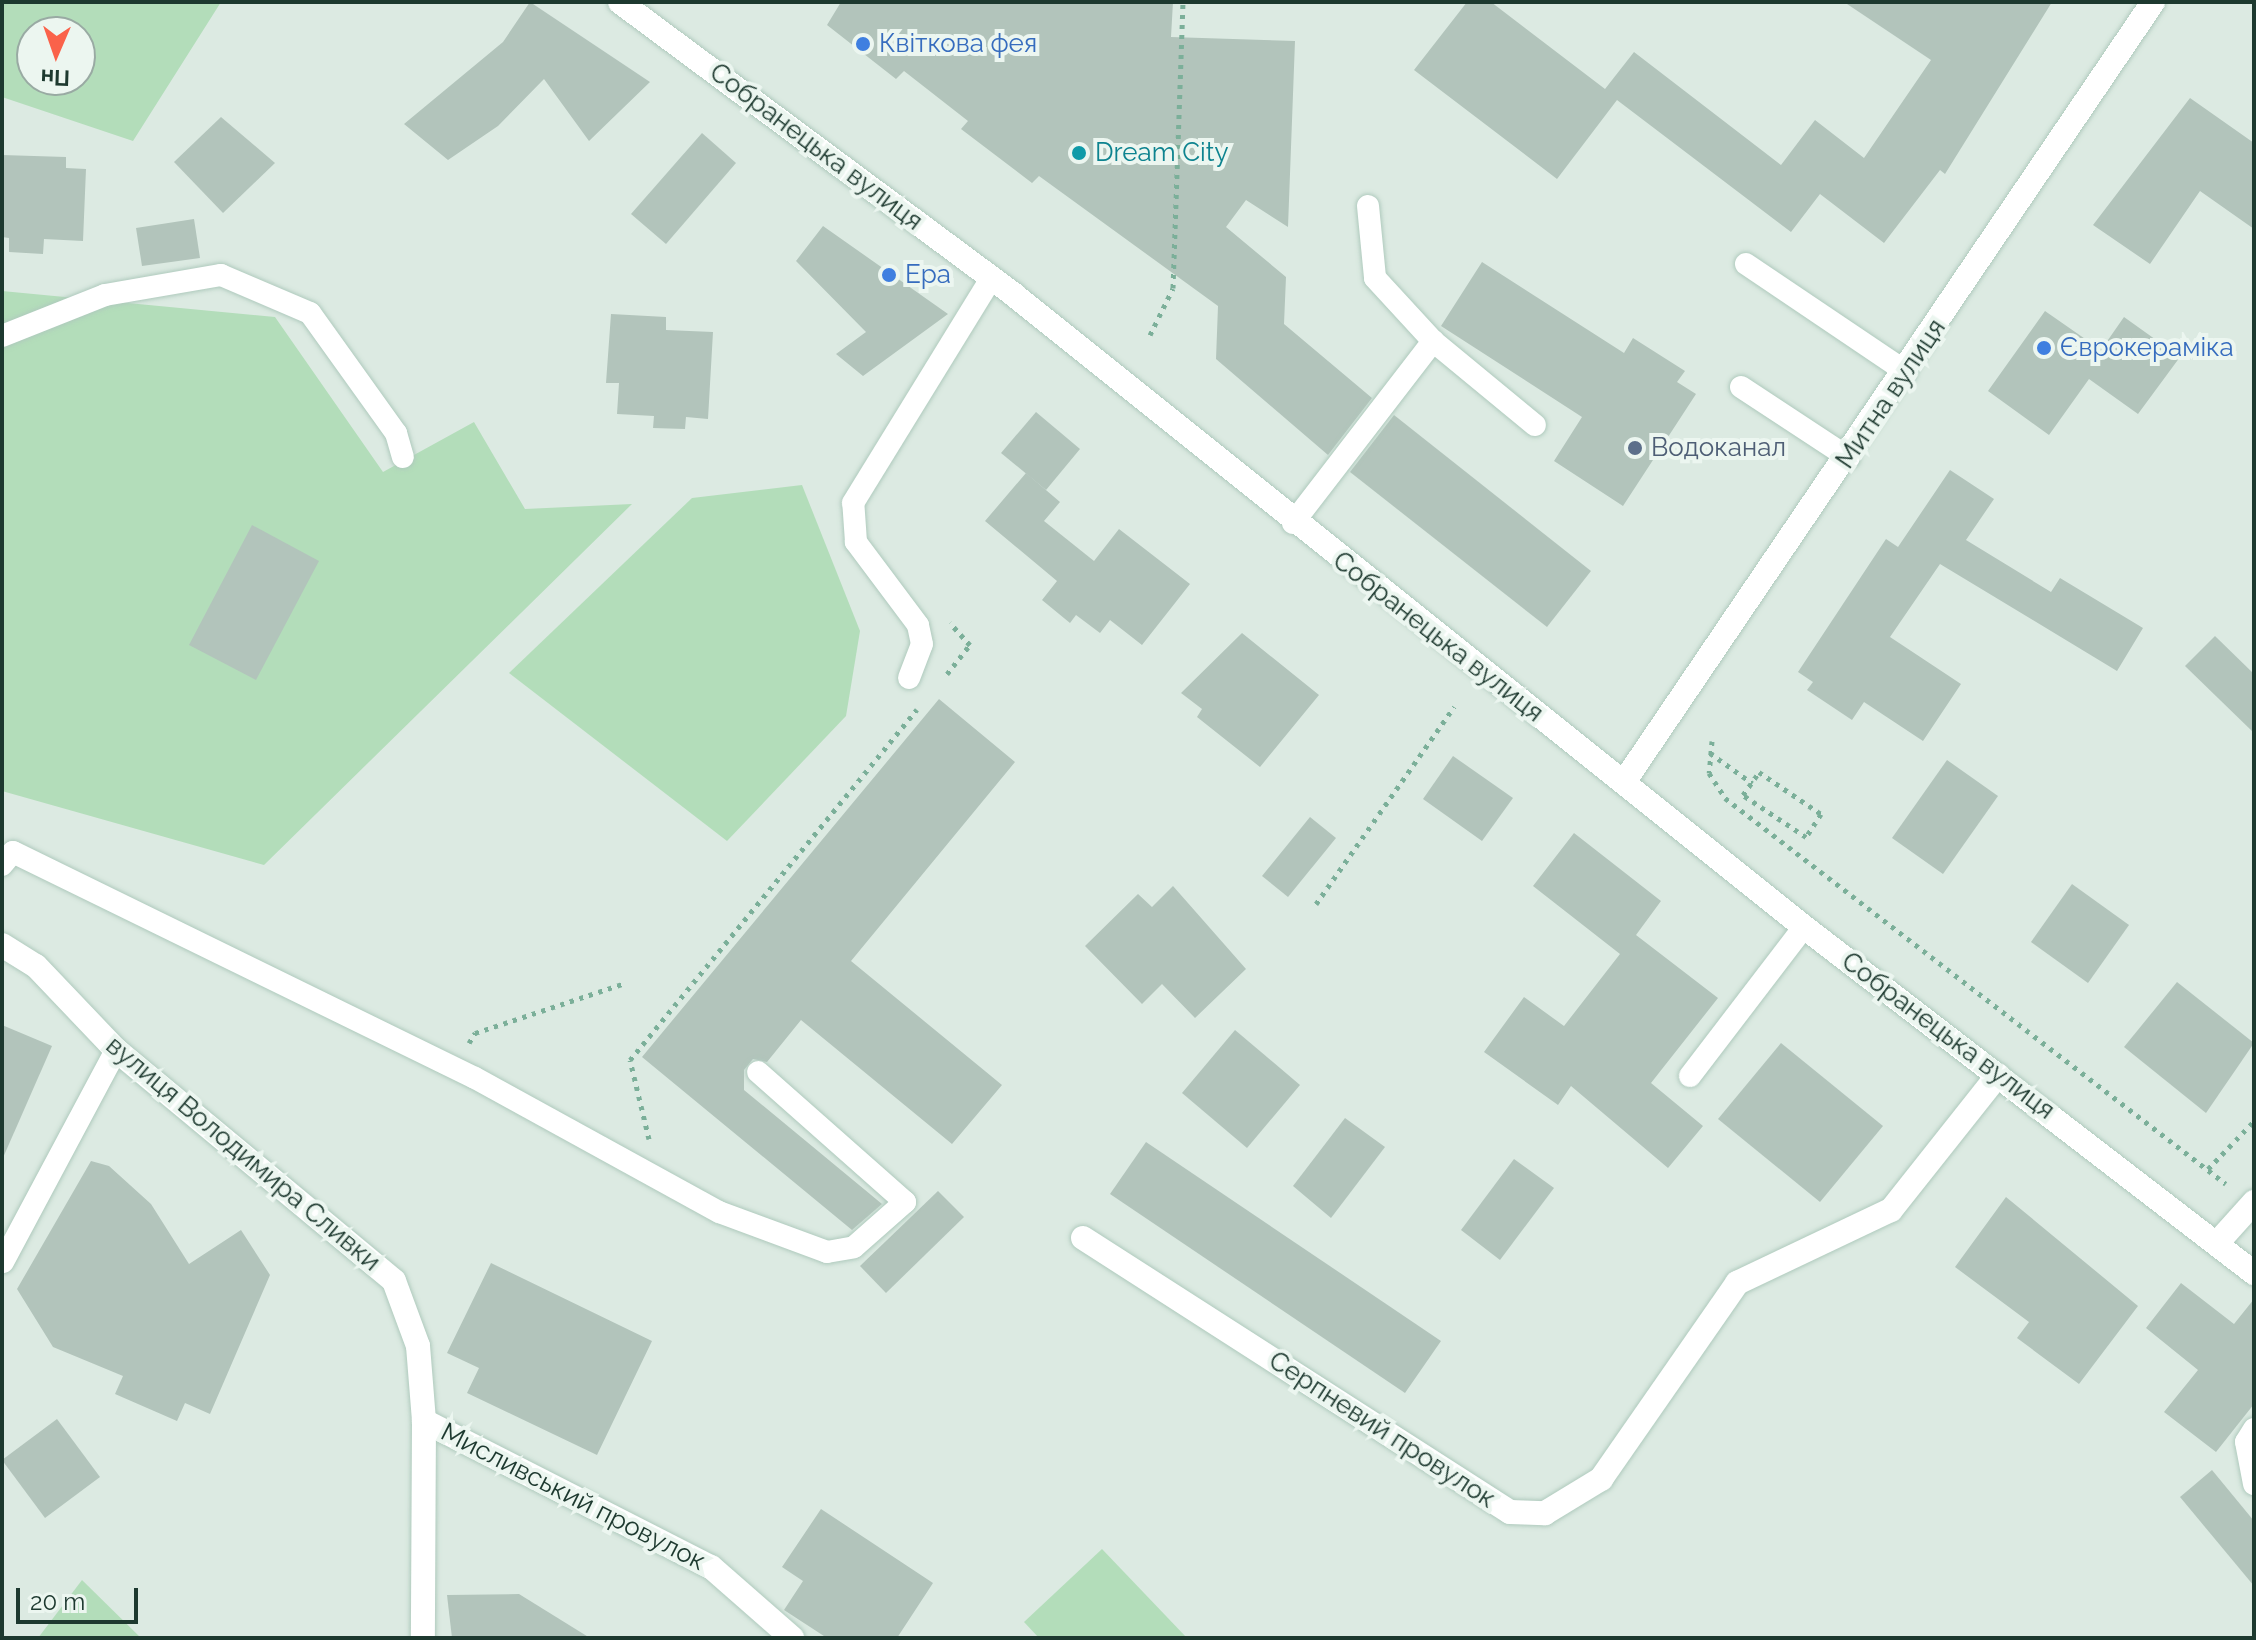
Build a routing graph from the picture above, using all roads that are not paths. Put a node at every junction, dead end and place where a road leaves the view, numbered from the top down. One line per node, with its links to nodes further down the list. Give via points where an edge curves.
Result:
1 (620, 2): 5 (main road, Собранецька вулиця)
2 (2153, 2): 8 (main road, Митна вулиця)
3 (1368, 206): 7 (lane, via 1375,278)
4 (1746, 264): 8 (lane)
5 (991, 279): 13 (main road, Собранецька вулиця); 14 (lane, via 853,503 856,542 918,625 922,644)
6 (2, 336): 11 (lane, via 105,295 221,275 275,292 310,313 396,433)
7 (1433, 341): 10 (lane); 13 (lane)
8 (1906, 372): 12 (main road, Митна вулиця)
9 (1741, 387): 12 (lane)
10 (1535, 425)
11 (403, 457)
12 (1849, 458): 15 (main road, Митна вулиця)
13 (1293, 523): 15 (main road, Собранецька вулиця)
14 (909, 678)
15 (1624, 782): 17 (main road, Собранецька вулиця)
16 (2, 865): 20 (lane, via 13,852 455,1068 719,1212 827,1252 854,1247 905,1202)
17 (1804, 927): 21 (main road, Собранецька вулиця); 22 (lane)
18 (2, 945): 19 (main road, вулиця Володимира Сливки, via 36,966)
19 (116, 1050): 26 (lane); 28 (main road, вулиця Володимира Сливки, via 394,1281 418,1346)
20 (758, 1072)
21 (1998, 1075): 24 (main road, Серпневий провулок, via 1891,1210 1737,1283 1601,1479 1545,1513 1510,1512); 25 (main road, Собранецька вулиця)
22 (1690, 1076)
23 (2252, 1204): 25 (main road)
24 (1083, 1238)
25 (2218, 1242): 27 (main road, Собранецька вулиця)
26 (3, 1262)
27 (2254, 1273)
28 (424, 1421): 31 (main road, вулиця Володимира Сливки); 32 (main road, Мисливський провулок, via 711,1567)
29 (2254, 1429): 30 (lane, via 2246,1442)
30 (2254, 1484)
31 (423, 1638)
32 (792, 1638)

